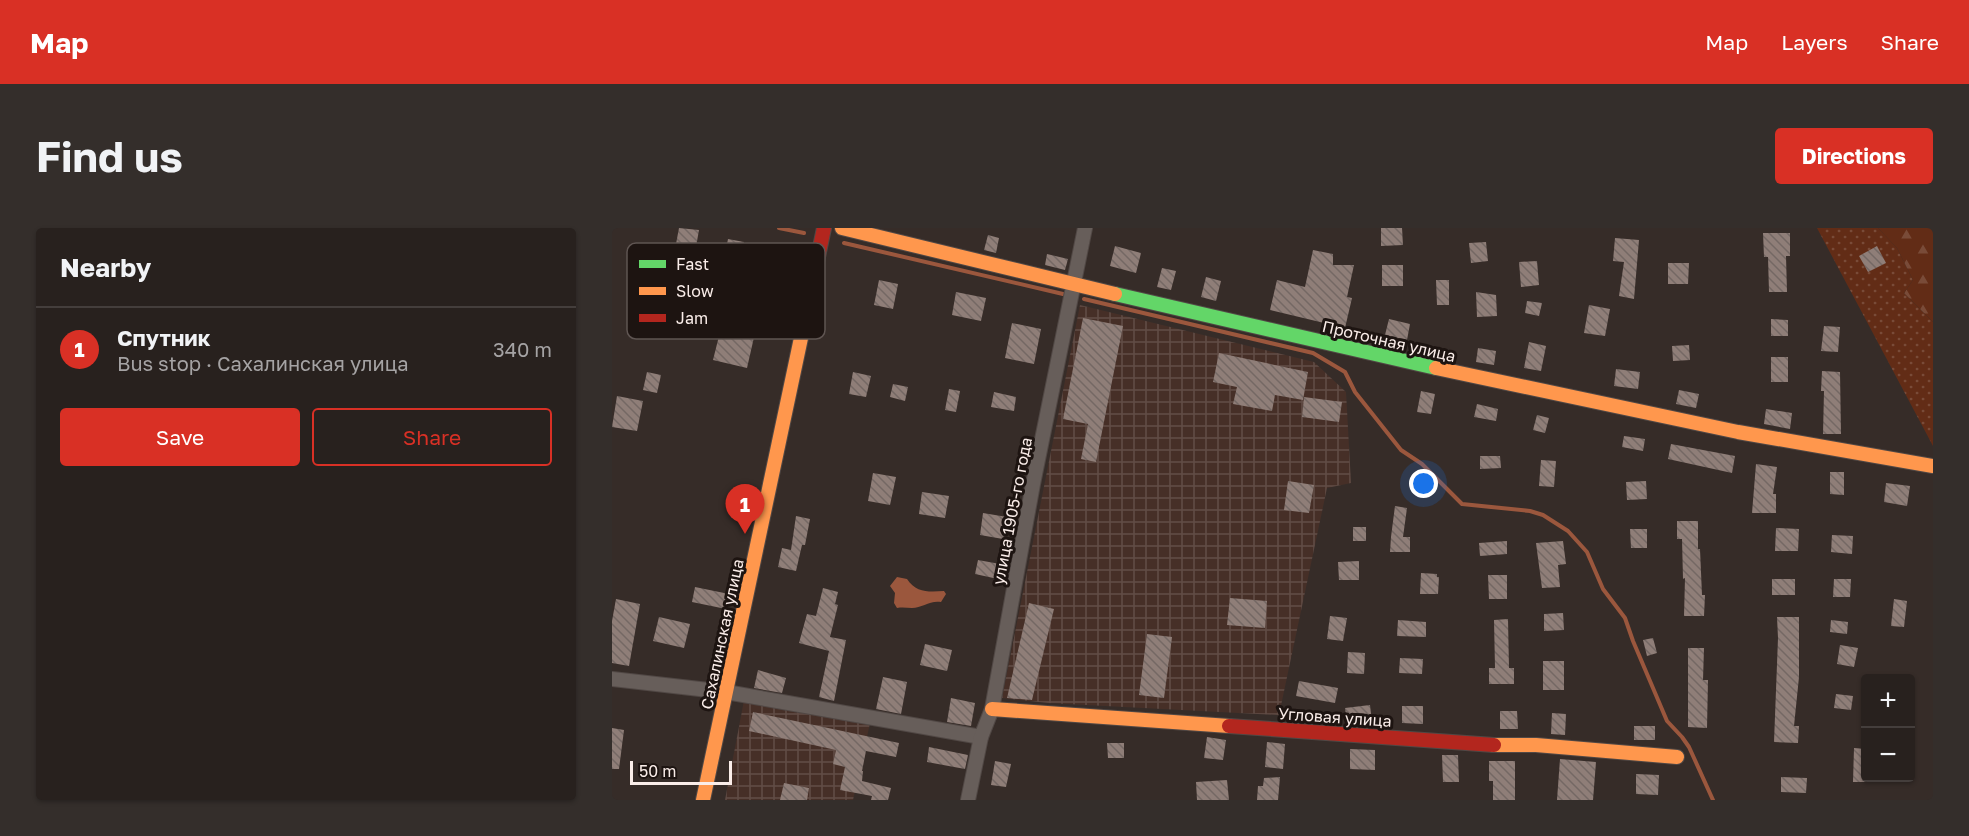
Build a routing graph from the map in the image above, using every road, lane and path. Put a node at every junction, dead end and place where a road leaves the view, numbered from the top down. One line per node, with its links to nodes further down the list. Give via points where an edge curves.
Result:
1 (824, 228): 4 (street, Сахалинская улица)
2 (842, 228): 5 (street, Проточная улица)
3 (1085, 228): 5 (street, улица 1905-го года)
4 (821, 243)
5 (1074, 286): 7 (street, Проточная улица, via 1656,416 1810,447); 10 (street, улица 1905-го года)
6 (801, 339): 9 (street, Сахалинская улица)
7 (1933, 466)
8 (612, 679): 9 (street)
9 (726, 692): 11 (street); 13 (street, Сахалинская улица)
10 (992, 709): 11 (street, улица 1905-го года); 12 (street, Угловая улица)
11 (981, 737): 14 (street, улица 1905-го года)
12 (1677, 757)
13 (703, 800)
14 (968, 800)

